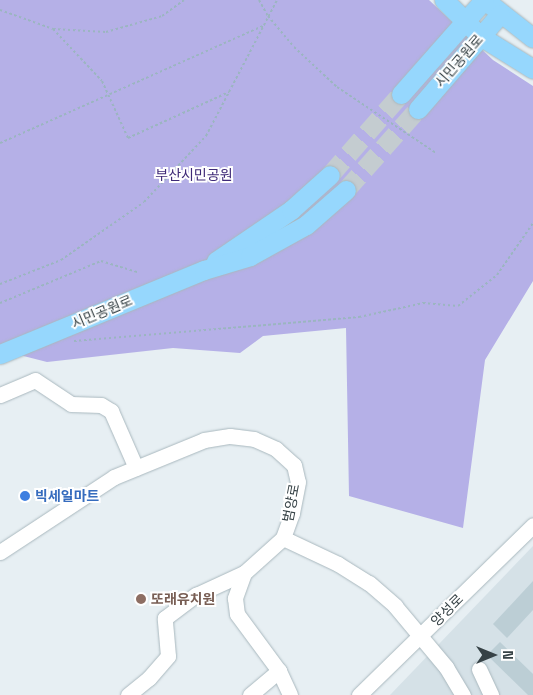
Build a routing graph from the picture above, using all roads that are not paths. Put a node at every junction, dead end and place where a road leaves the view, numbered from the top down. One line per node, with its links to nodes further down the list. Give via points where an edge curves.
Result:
1 (444, 0): 4 (main road)
2 (484, 0): 3 (main road); 4 (main road, 시민공원로)
3 (500, 14): 5 (main road, 시민공원로); 6 (main road)
4 (465, 21): 5 (main road); 8 (main road, 시민공원로)
5 (480, 36): 7 (main road); 9 (main road, 시민공원로)
6 (533, 38)
7 (533, 69)
8 (401, 94)
9 (418, 109)
10 (330, 175): 12 (main road, 시민공원로, via 291,210)
11 (346, 190): 12 (main road, 시민공원로, via 306,225 258,252)
12 (204, 270): 13 (main road, 시민공원로)
13 (0, 354)
14 (0, 395): 15 (street, via 35,380 71,404 80,407 101,405 111,411)
15 (136, 468): 17 (street, 범양로, via 204,440 230,436 254,439 276,449 294,465 298,482); 18 (street, 범양로, via 114,477)
16 (533, 525): 20 (street, 양성로)
17 (283, 538): 19 (street); 20 (street, 범양로, via 369,583 395,606)
18 (0, 552)
19 (244, 573): 22 (street, via 235,598 237,614); 23 (street, via 196,595 165,618 168,656 150,678)
20 (420, 636): 26 (street, 양성로); 27 (street, 범양로, via 446,667)
21 (479, 669): 28 (street)
22 (278, 671): 24 (street); 25 (street)
23 (128, 695)
24 (250, 695)
25 (290, 695)
26 (359, 695)
27 (463, 695)
28 (490, 695)

